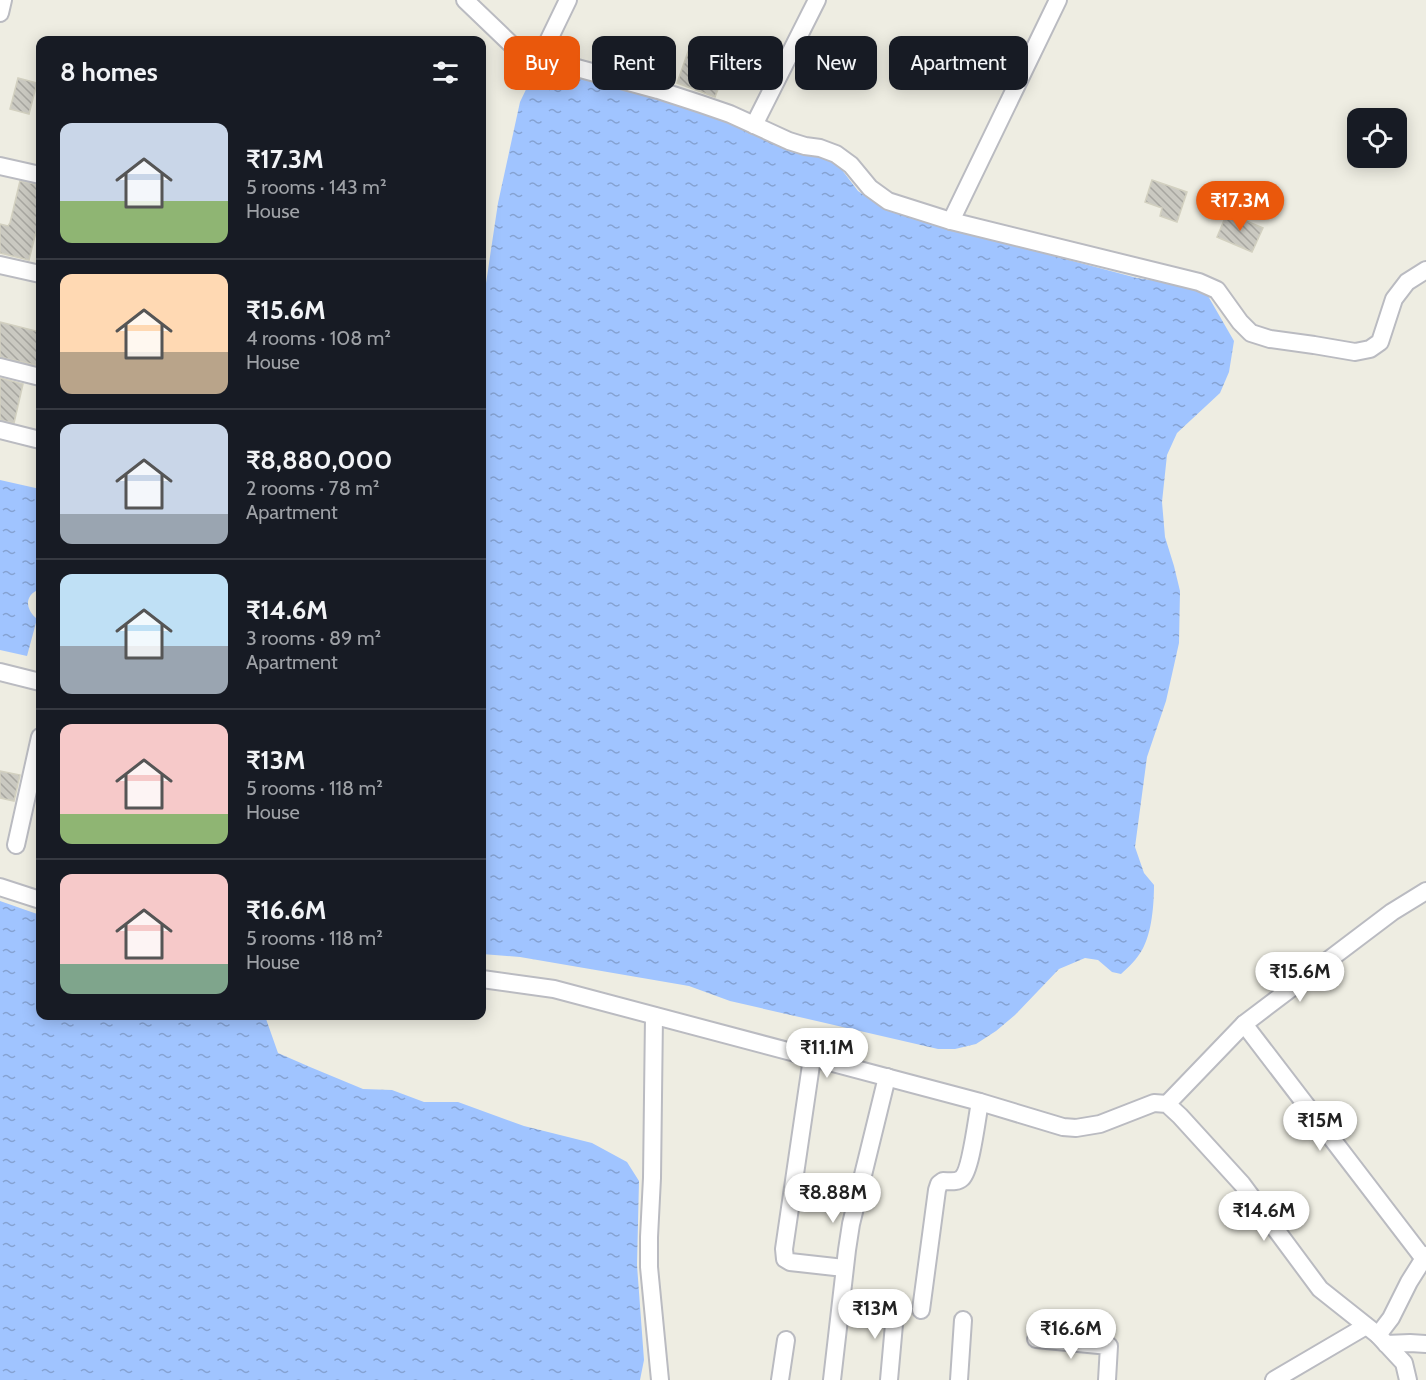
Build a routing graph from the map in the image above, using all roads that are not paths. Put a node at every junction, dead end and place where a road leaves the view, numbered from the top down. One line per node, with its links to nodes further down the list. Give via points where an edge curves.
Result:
1 (3, 0): 6 (street)
2 (465, 0): 8 (street)
3 (568, 0): 7 (street)
4 (817, 0): 10 (street)
5 (1058, 0): 13 (street)
6 (0, 13)
7 (551, 36)
8 (504, 37)
9 (580, 69): 10 (street, via 658,90)
10 (754, 125): 13 (street, via 789,141 836,154 888,201)
11 (0, 166): 12 (street)
12 (36, 174)
13 (951, 221): 15 (street, via 1199,282 1217,290 1251,333 1355,352 1380,342 1394,299 1407,282)
14 (0, 265): 16 (street)
15 (1426, 270)
16 (36, 273)
17 (0, 367): 18 (street)
18 (36, 376)
19 (0, 430): 20 (street)
20 (36, 439)
21 (0, 672): 22 (street)
22 (36, 681)
23 (36, 755): 24 (street)
24 (16, 845)
25 (0, 887): 27 (street)
26 (1426, 891): 30 (street, via 1392,912)
27 (36, 899)
28 (486, 980): 29 (street, via 554,989)
29 (654, 1016): 31 (street); 44 (street, via 649,1267)
30 (1244, 1024): 34 (street); 35 (street)
31 (812, 1058): 32 (street); 36 (street, via 785,1258 789,1262)
32 (886, 1077): 33 (street); 36 (street)
33 (980, 1102): 34 (street, via 1076,1128 1100,1124 1154,1103); 38 (street, via 965,1173 962,1179 943,1181 937,1190)
34 (1167, 1104): 40 (street, via 1242,1184 1320,1288)
35 (1425, 1258): 40 (street)
36 (844, 1268): 46 (street)
37 (896, 1302): 47 (street)
38 (921, 1310)
39 (963, 1320): 48 (street)
40 (1377, 1335): 43 (street); 50 (street); 51 (street, via 1404,1363)
41 (1036, 1339): 49 (street, via 1109,1346)
42 (786, 1340): 45 (street)
43 (1426, 1344)
44 (660, 1380)
45 (780, 1380)
46 (832, 1380)
47 (889, 1380)
48 (959, 1380)
49 (1107, 1380)
50 (1274, 1380)
51 (1408, 1380)

